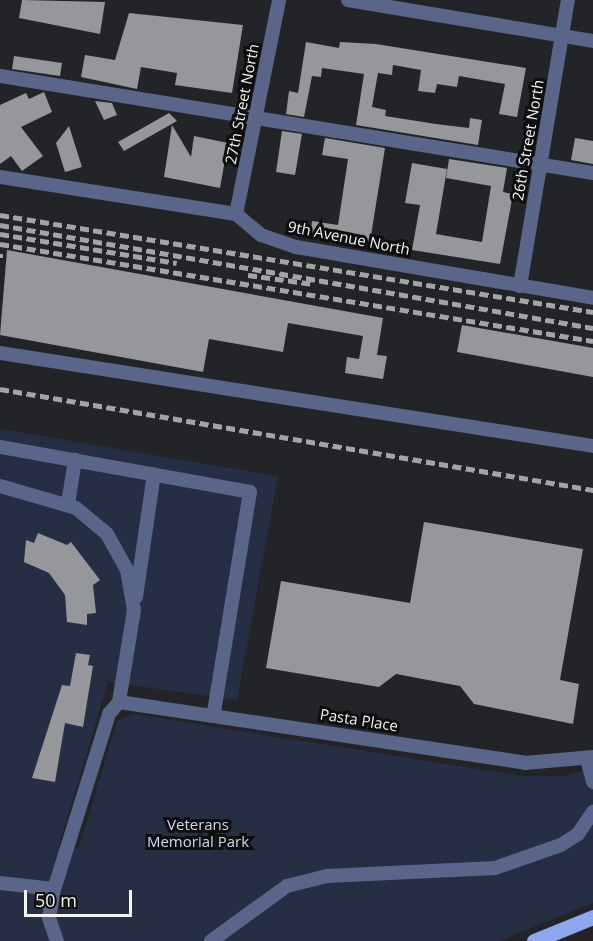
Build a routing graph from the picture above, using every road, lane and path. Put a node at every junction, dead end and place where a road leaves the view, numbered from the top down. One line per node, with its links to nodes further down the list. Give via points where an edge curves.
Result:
1 (279, 0): 7 (street, 27th Street North)
2 (348, 0): 4 (street)
3 (568, 0): 4 (street, 26th Street North)
4 (562, 36): 5 (street); 8 (street, 26th Street North)
5 (593, 41)
6 (0, 76): 7 (street)
7 (257, 120): 8 (street); 11 (street, 27th Street North)
8 (541, 165): 9 (street); 12 (street, 26th Street North)
9 (593, 173)
10 (0, 177): 11 (street)
11 (236, 214): 12 (street, 9th Avenue North, via 261,235 296,247)
12 (520, 286): 13 (street, 9th Avenue North)
13 (593, 298)
14 (0, 353): 15 (street)
15 (593, 446)
16 (0, 447): 17 (street)
17 (75, 460): 18 (street); 20 (street)
18 (154, 474): 21 (street); 23 (street, via 250,492)
19 (0, 486): 20 (street)
20 (68, 504): 21 (street, via 107,534 127,570)
21 (134, 610): 22 (street)
22 (119, 702): 23 (street, Pasta Place); 28 (street, via 109,714)
23 (214, 713): 24 (street, Pasta Place, via 525,763)
24 (590, 758): 25 (street)
25 (593, 782)
26 (593, 812): 31 (street, via 578,834 561,845 495,868 327,876 286,886)
27 (0, 884): 28 (street)
28 (54, 889): 30 (street, via 49,918)
29 (593, 917): 32 (main road)
30 (57, 941)
31 (211, 941)
32 (534, 941)

